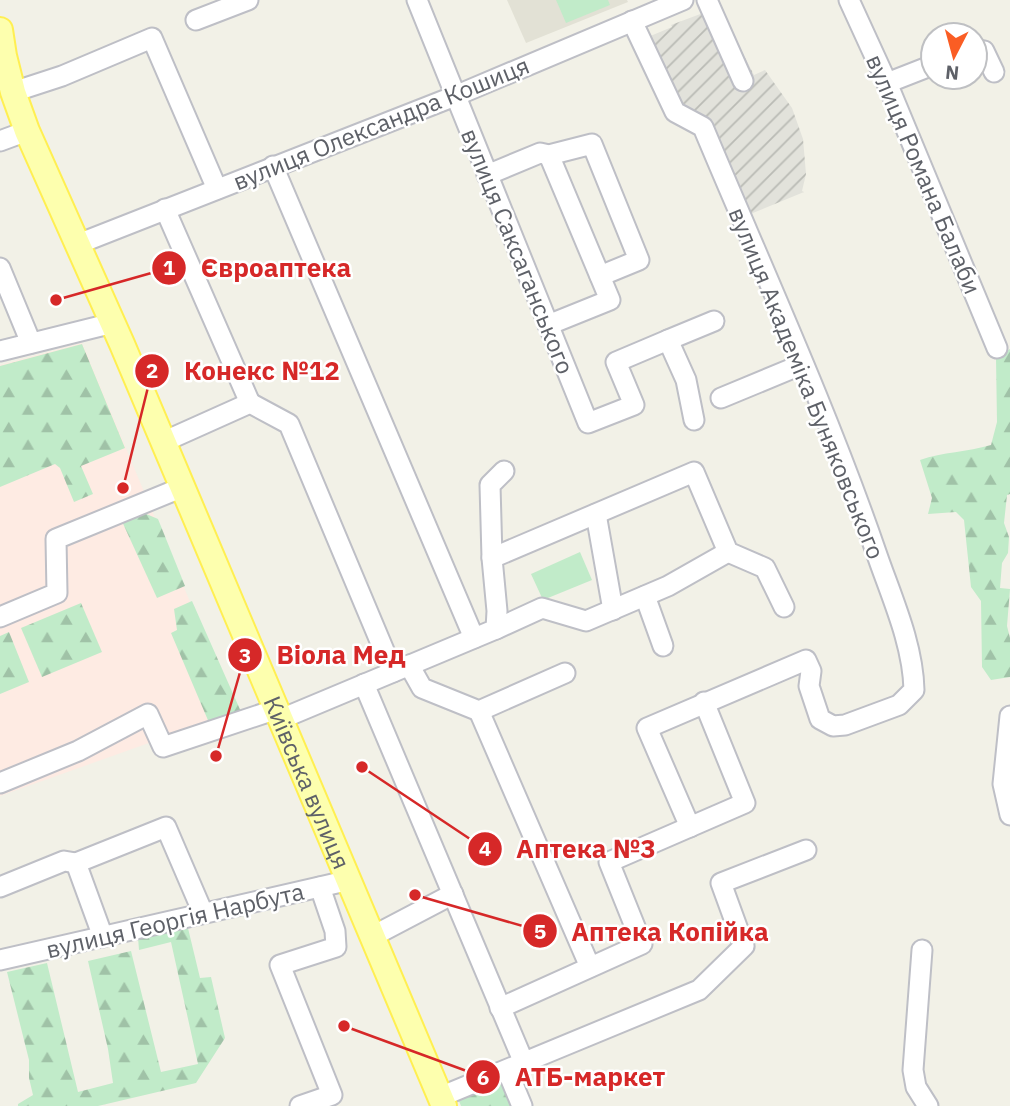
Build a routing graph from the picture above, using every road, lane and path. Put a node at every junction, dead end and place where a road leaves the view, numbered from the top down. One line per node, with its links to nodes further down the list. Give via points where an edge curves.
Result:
1 (248, 0): 6 (street)
2 (417, 0): 15 (street, вулиця Саксаганського)
3 (683, 0): 7 (street, вулиця Олександра Кошиця)
4 (707, 0): 12 (street)
5 (849, 0): 13 (street, вулиця Романа Балаби)
6 (196, 20)
7 (632, 21): 15 (street, вулиця Олександра Кошиця); 33 (street, вулиця Академіка Буняковського, via 675,112 703,127)
8 (0, 30): 14 (main road, Київська вулиця)
9 (989, 62): 11 (street)
10 (919, 70): 13 (street)
11 (994, 72)
12 (743, 80)
13 (887, 83): 31 (street, вулиця Романа Балаби)
14 (13, 92): 16 (main road, Київська вулиця); 21 (street, via 152,38)
15 (455, 96): 19 (street, вулиця Олександра Кошиця); 20 (street, вулиця Саксаганського)
16 (27, 131): 17 (street); 23 (main road, Київська вулиця)
17 (0, 141)
18 (549, 155): 20 (street, via 540,153); 25 (street); 25 (street, via 592,144 639,260)
19 (273, 166): 21 (street, вулиця Олександра Кошиця); 48 (street)
20 (488, 175): 28 (street, вулиця Саксаганського)
21 (217, 188): 22 (street, вулиця Олександра Кошиця)
22 (164, 209): 23 (street, вулиця Олександра Кошиця); 35 (street)
23 (78, 244): 27 (main road, Київська вулиця)
24 (0, 268): 30 (street)
25 (600, 276): 28 (street, via 610,300)
26 (714, 321): 29 (street)
27 (113, 323): 30 (street); 37 (main road, Київська вулиця)
28 (548, 325): 29 (street, вулиця Саксаганського, via 588,423 634,405 616,362)
29 (668, 340): 36 (street, via 686,380)
30 (31, 343): 32 (street)
31 (996, 348)
32 (0, 351)
33 (803, 364): 34 (street); 53 (street, вулиця Академіка Буняковського, via 850,476 902,628 914,690 900,705 833,726 820,719 806,660)
34 (721, 398)
35 (250, 403): 37 (street); 50 (street, via 289,424)
36 (694, 419)
37 (163, 442): 39 (main road, Київська вулиця)
38 (504, 471): 42 (street, via 490,485)
39 (183, 487): 46 (street, via 56,539 57,593); 55 (main road, Київська вулиця)
40 (596, 514): 41 (street, via 694,472); 42 (street); 45 (street)
41 (727, 552): 43 (street); 44 (street, via 765,568)
42 (492, 558): 47 (street)
43 (645, 596): 45 (street); 49 (street)
44 (784, 607)
45 (614, 610): 47 (street, via 586,621 542,608)
46 (0, 617)
47 (496, 629): 48 (street)
48 (474, 638): 50 (street)
49 (663, 646)
50 (401, 668): 52 (street); 54 (street, via 422,688)
51 (565, 673): 54 (street)
52 (364, 684): 55 (street); 65 (street)
53 (704, 702): 59 (street, via 745,803); 59 (street, via 647,728)
54 (479, 711): 71 (street)
55 (279, 714): 57 (street, via 163,747 148,714 78,751); 62 (main road, Київська вулиця)
56 (1010, 716): 58 (street, via 1003,783)
57 (0, 783)
58 (1010, 815)
59 (690, 827): 71 (street, via 609,862 642,944)
60 (806, 850): 73 (street, via 721,883 744,946 699,990)
61 (76, 863): 63 (street, via 64,862); 66 (street, via 166,827); 67 (street)
62 (350, 880): 64 (street, вулиця Георгія Нарбута); 68 (main road, Київська вулиця)
63 (0, 887)
64 (320, 887): 66 (street, вулиця Георгія Нарбута); 75 (street, via 336,947 280,965 332,1095)
65 (453, 894): 68 (street); 72 (street)
66 (203, 914): 67 (street, вулиця Георгія Нарбута)
67 (103, 936): 70 (street, вулиця Георгія Нарбута)
68 (373, 936): 74 (main road, Київська вулиця)
69 (922, 950): 77 (street, via 913,1070 916,1087)
70 (1, 955)
71 (590, 967): 72 (street)
72 (500, 1007): 73 (street)
73 (516, 1066): 74 (street); 76 (street)
74 (443, 1104)
75 (300, 1106)
76 (522, 1106)
77 (928, 1106)

